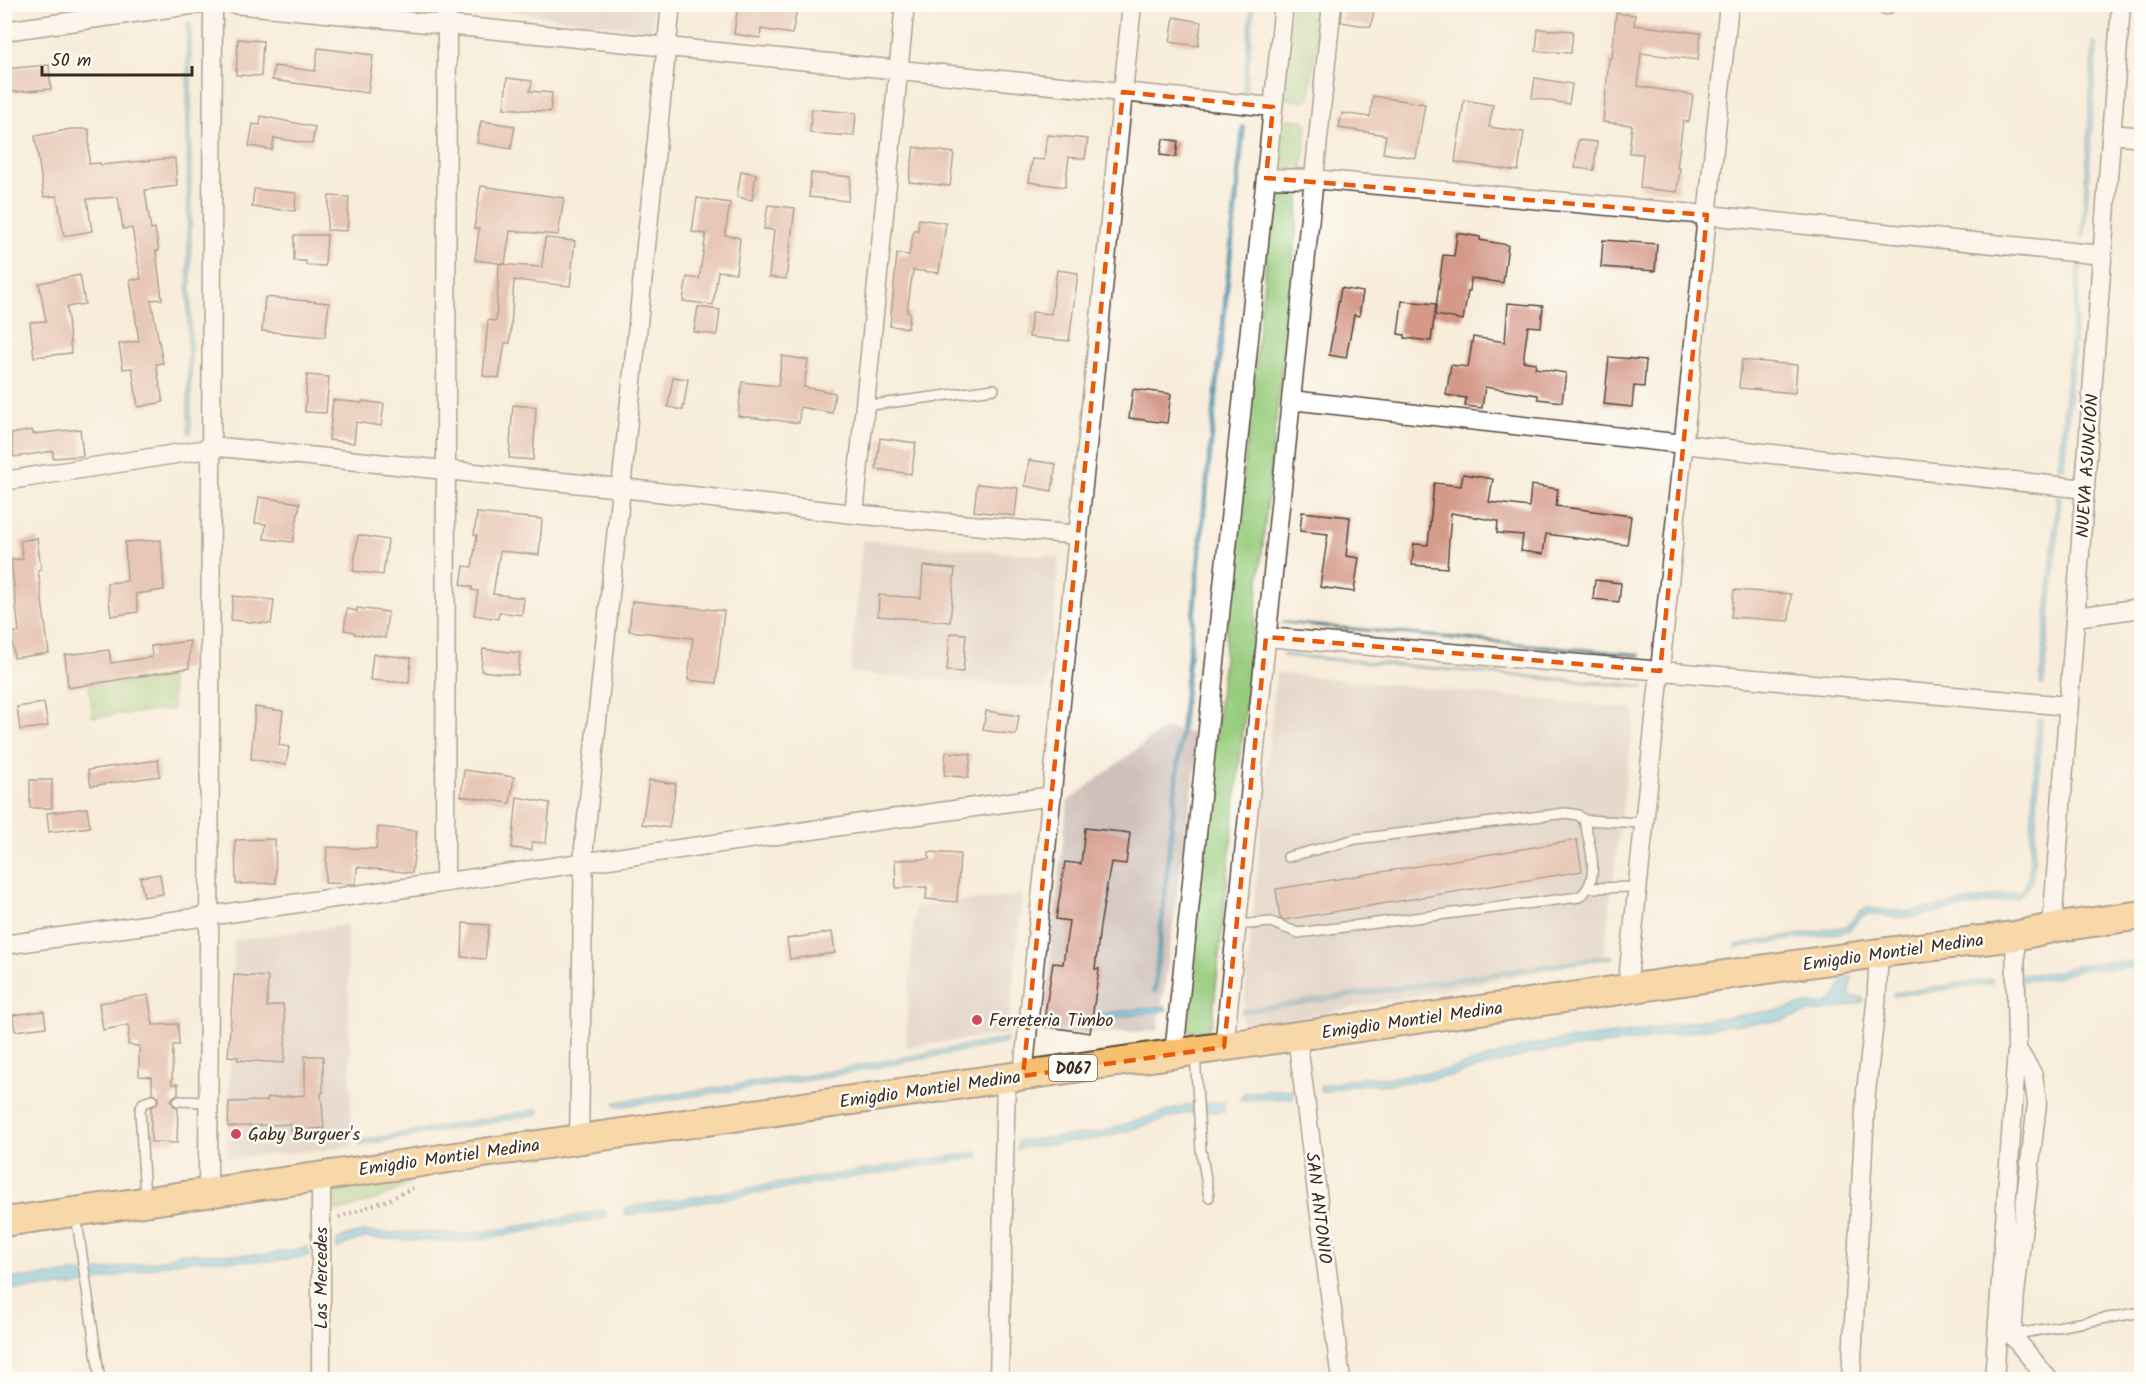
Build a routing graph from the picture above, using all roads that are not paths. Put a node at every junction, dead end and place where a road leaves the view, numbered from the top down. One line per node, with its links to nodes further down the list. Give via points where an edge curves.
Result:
1 (198, 4): 13 (street)
2 (213, 4): 28 (street)
3 (234, 4): 12 (street)
4 (447, 4): 12 (street)
5 (671, 4): 14 (street)
6 (905, 4): 15 (street)
7 (1132, 4): 16 (street)
8 (1284, 4): 17 (street)
9 (1332, 4): 21 (street)
10 (1729, 4): 22 (street)
11 (2121, 4): 18 (street, NUEVA ASUNCIÓN)
12 (447, 24): 14 (street); 29 (street)
13 (4, 32)
14 (666, 47): 15 (street); 31 (street)
15 (899, 70): 16 (street); 26 (street)
16 (1123, 92): 17 (street); 34 (street)
17 (1273, 107): 20 (street)
18 (2112, 134): 19 (street); 23 (street, NUEVA ASUNCIÓN)
19 (2142, 137)
20 (1266, 178): 21 (street); 58 (street)
21 (1313, 179): 22 (street); 25 (street)
22 (1707, 215): 23 (street); 27 (street)
23 (2102, 255): 32 (street, NUEVA ASUNCIÓN)
24 (994, 389): 26 (lane)
25 (1291, 400): 27 (street); 37 (street)
26 (864, 406): 33 (street)
27 (1683, 444): 32 (street); 38 (street)
28 (212, 448): 29 (street); 30 (street); 48 (street)
29 (446, 470): 31 (street); 45 (street)
30 (4, 481)
31 (621, 488): 33 (street); 44 (street)
32 (2085, 489): 36 (street, NUEVA ASUNCIÓN)
33 (854, 514): 34 (street)
34 (1078, 535): 40 (street)
35 (2142, 608): 36 (street)
36 (2076, 617): 39 (street, NUEVA ASUNCIÓN)
37 (1266, 637): 38 (street); 50 (street)
38 (1660, 671): 39 (street); 42 (street)
39 (2069, 706): 51 (street, NUEVA ASUNCIÓN)
40 (1052, 795): 44 (street); 59 (street)
41 (1584, 820): 42 (lane); 43 (lane, via 1566,813 1356,839); 47 (lane, via 1592,853)
42 (1644, 823): 46 (street)
43 (1288, 857)
44 (583, 862): 45 (street); 63 (street)
45 (445, 882): 48 (street)
46 (1638, 887): 47 (lane); 55 (street)
47 (1588, 888): 50 (lane, via 1579,897 1298,933 1271,922)
48 (209, 915): 53 (street); 62 (street)
49 (2142, 915): 51 (main road, Emigdio Montiel Medina / D067)
50 (1237, 925): 57 (street)
51 (2052, 928): 52 (main road, Emigdio Montiel Medina / D067)
52 (2015, 936): 54 (main road, Emigdio Montiel Medina / D067); 71 (street, via 2017,1049)
53 (4, 945)
54 (1880, 953): 55 (main road, Emigdio Montiel Medina / D067); 76 (street, via 1866,1091)
55 (1627, 989): 56 (main road, Emigdio Montiel Medina / D067)
56 (1297, 1036): 57 (main road, Emigdio Montiel Medina / D067); 75 (street, SAN ANTONIO)
57 (1224, 1047): 58 (main road, Emigdio Montiel Medina / D067)
58 (1185, 1052): 59 (main road, Emigdio Montiel Medina / D067); 66 (lane)
59 (1015, 1077): 63 (main road, Emigdio Montiel Medina / D067); 74 (street)
60 (152, 1100): 67 (lane, via 143,1103 140,1110)
61 (178, 1101): 62 (lane)
62 (208, 1102): 65 (street)
63 (579, 1139): 64 (main road, Emigdio Montiel Medina / D067)
64 (321, 1176): 65 (main road, Emigdio Montiel Medina / D067); 73 (street, Las Mercedes)
65 (208, 1192): 67 (main road, Emigdio Montiel Medina / D067)
66 (1209, 1197)
67 (146, 1202): 68 (main road, Emigdio Montiel Medina / D067)
68 (76, 1212): 69 (main road, Emigdio Montiel Medina / D067); 72 (lane)
69 (4, 1222)
70 (2142, 1312): 71 (lane)
71 (2004, 1336): 77 (street); 78 (street)
72 (100, 1380)
73 (321, 1380)
74 (999, 1380)
75 (1341, 1380)
76 (1851, 1380)
77 (1994, 1380)
78 (2049, 1380)

